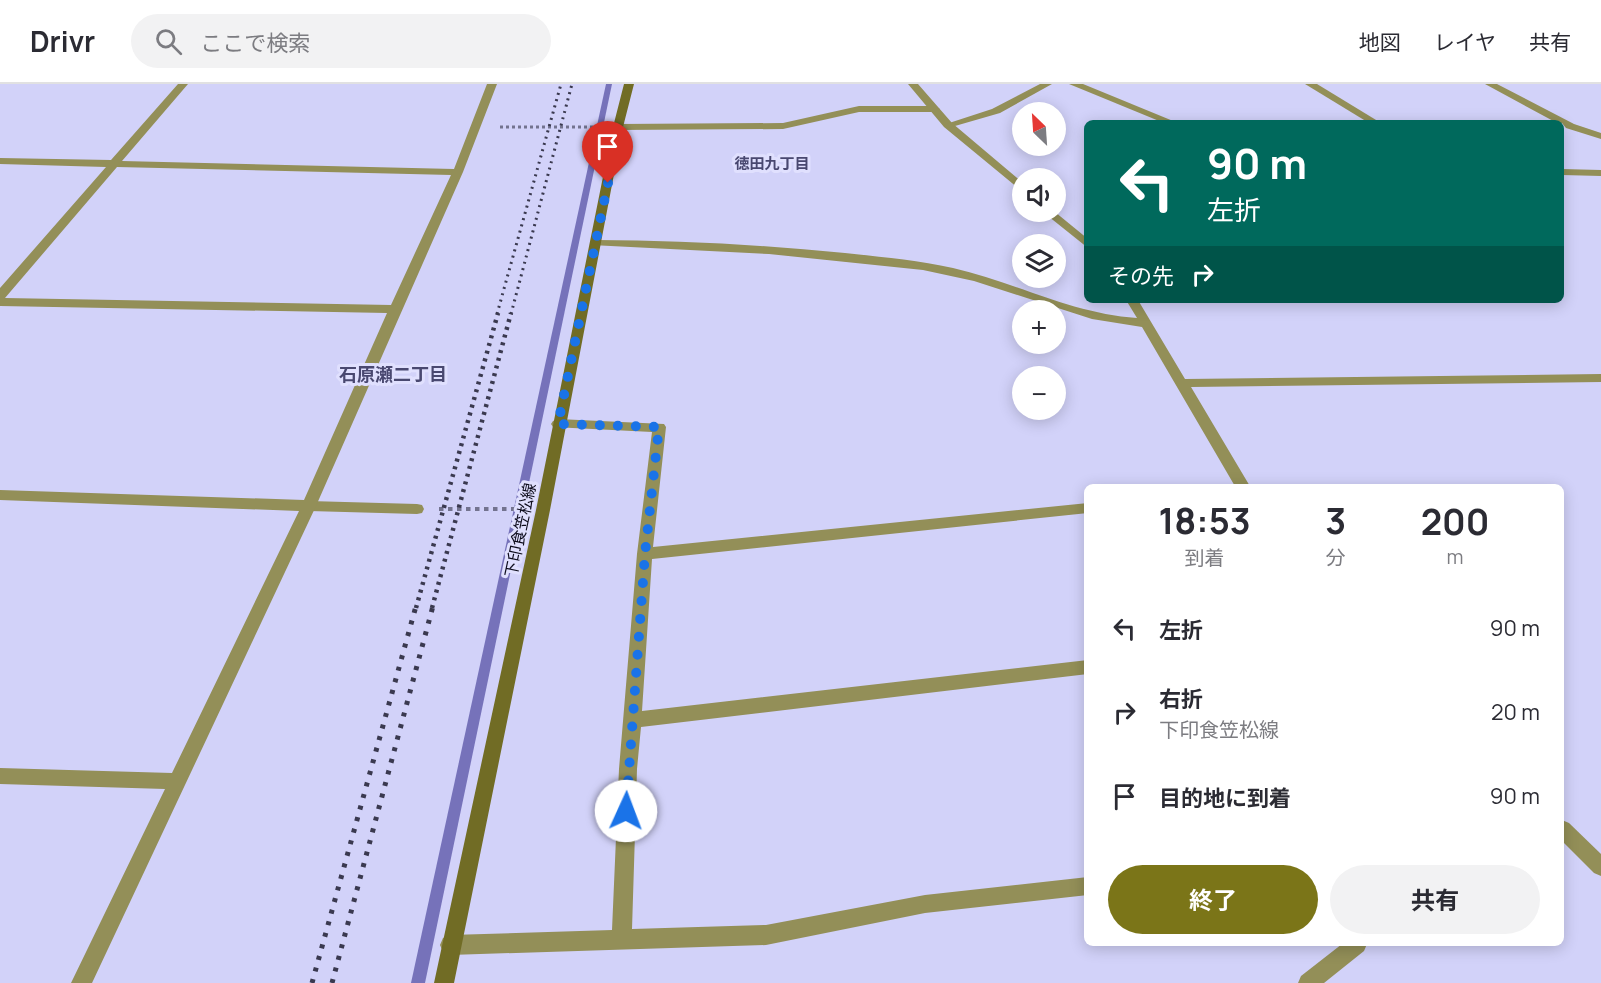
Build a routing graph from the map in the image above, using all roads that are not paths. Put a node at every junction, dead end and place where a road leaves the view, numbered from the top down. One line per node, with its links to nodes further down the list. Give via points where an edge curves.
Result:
1 (183, 84): 18 (street)
2 (492, 84): 19 (street)
3 (629, 84): 15 (main road, 下印食笠松線)
4 (913, 84): 9 (street)
5 (1047, 84): 14 (street, via 996,111)
6 (1074, 84): 10 (street)
7 (1310, 84): 11 (street)
8 (1490, 84): 12 (street)
9 (934, 109): 14 (street); 15 (street, via 859,109 783,126)
10 (1165, 120)
11 (1371, 120)
12 (1559, 120)
13 (1564, 123): 16 (street)
14 (948, 125): 22 (street)
15 (618, 127): 25 (main road, 下印食笠松線)
16 (1601, 136)
17 (0, 161): 18 (street)
18 (115, 163): 19 (street); 26 (street)
19 (459, 172): 29 (street)
20 (1564, 172): 21 (street)
21 (1601, 173)
22 (1012, 180)
23 (1061, 222): 24 (street)
24 (1084, 242)
25 (595, 243): 30 (street, via 737,246 883,261 952,272 1063,309); 33 (main road, 下印食笠松線)
26 (0, 296)
27 (0, 302): 29 (street)
28 (1134, 303): 30 (street)
29 (395, 309): 36 (street)
30 (1146, 324): 32 (street)
31 (1601, 378): 32 (street)
32 (1183, 383): 34 (street)
33 (558, 424): 39 (street, via 659,427); 48 (main road, 下印食笠松線)
34 (1242, 484)
35 (0, 495): 36 (street)
36 (309, 506): 37 (street); 43 (street)
37 (417, 508)
38 (1084, 508): 39 (street)
39 (645, 554): 41 (street)
40 (1084, 667): 41 (street)
41 (633, 720): 47 (street)
42 (0, 776): 43 (street)
43 (179, 782): 50 (street)
44 (1564, 831): 45 (street)
45 (1601, 867)
46 (1084, 886): 47 (street, via 925,904 766,935)
47 (622, 938): 48 (street)
48 (450, 945): 51 (main road, 下印食笠松線)
49 (1354, 946): 52 (street)
50 (81, 983)
51 (444, 983)
52 (1308, 983)

